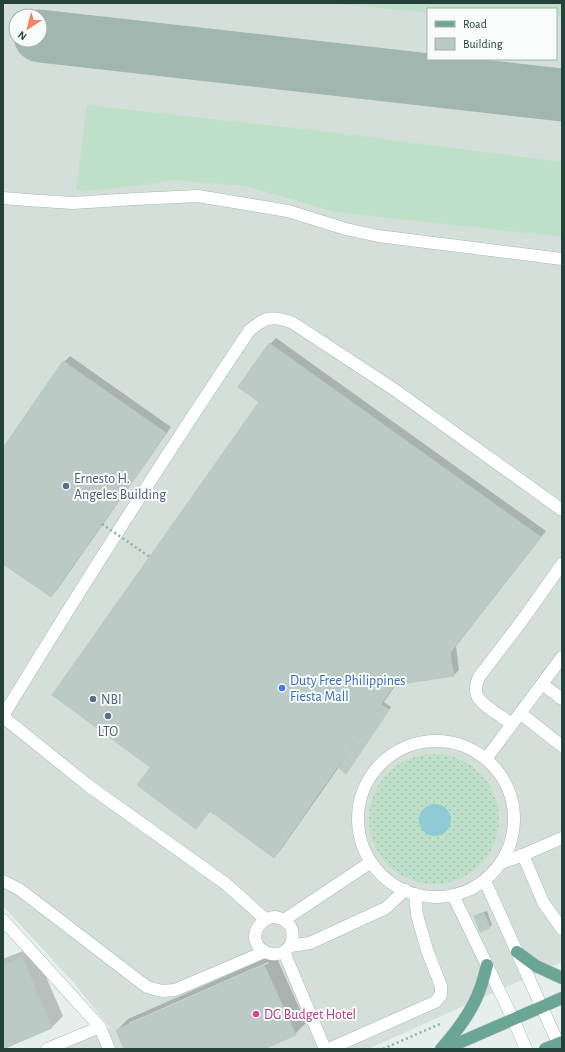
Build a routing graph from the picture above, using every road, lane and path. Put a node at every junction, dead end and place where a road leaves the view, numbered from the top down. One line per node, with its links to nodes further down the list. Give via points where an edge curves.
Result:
1 (3, 198): 2 (lane, via 73,203 198,196 288,211 378,236)
2 (562, 260)
3 (562, 510): 11 (lane, via 395,390 293,323 281,318 269,318 257,323 249,331 196,410)
4 (102, 524): 5 (path, bridge)
5 (150, 557)
6 (562, 564): 12 (lane, via 476,684 475,692 478,699)
7 (562, 657): 8 (lane)
8 (542, 684): 9 (lane); 10 (lane)
9 (562, 699)
10 (520, 713): 12 (lane); 13 (lane)
11 (3, 716): 23 (lane, via 89,786 226,884)
12 (512, 724): 14 (lane)
13 (562, 746)
14 (486, 759): 17 (lane, via 466,747 445,741 423,742 402,748 384,761 369,778 361,798 358,820 362,842); 18 (lane, via 500,774 510,792 514,813 512,839)
15 (562, 838): 16 (lane)
16 (524, 855): 18 (lane); 26 (lane, via 543,902)
17 (371, 862): 21 (lane, via 386,878); 25 (lane)
18 (501, 863): 20 (lane)
19 (3, 881): 28 (lane, via 19,889 147,987 162,991 175,990)
20 (485, 881): 22 (lane); 29 (lane)
21 (410, 892): 22 (lane, via 434,897); 27 (lane, via 386,908 310,943); 40 (lane, via 441,986 441,995 434,1002)
22 (454, 895): 30 (lane)
23 (265, 919): 25 (lane, via 274,917); 28 (lane, via 258,926 255,936)
24 (3, 920): 35 (lane)
25 (284, 920): 27 (lane, via 290,926 293,936)
26 (562, 929)
27 (287, 949): 28 (lane, via 274,955); 39 (lane)
28 (264, 952)
29 (518, 952): 31 (main road, via 536,966); 33 (lane)
30 (487, 965): 34 (lane); 41 (main road, via 480,990 470,1010 458,1030)
31 (562, 978)
32 (562, 998): 33 (main road)
33 (542, 1006): 34 (main road); 36 (lane)
34 (513, 1019): 42 (main road); 43 (lane)
35 (100, 1027): 37 (lane); 38 (lane)
36 (560, 1043): 44 (main road)
37 (48, 1049)
38 (109, 1049)
39 (325, 1049)
40 (329, 1049)
41 (441, 1049)
42 (445, 1049)
43 (526, 1049)
44 (545, 1049)

